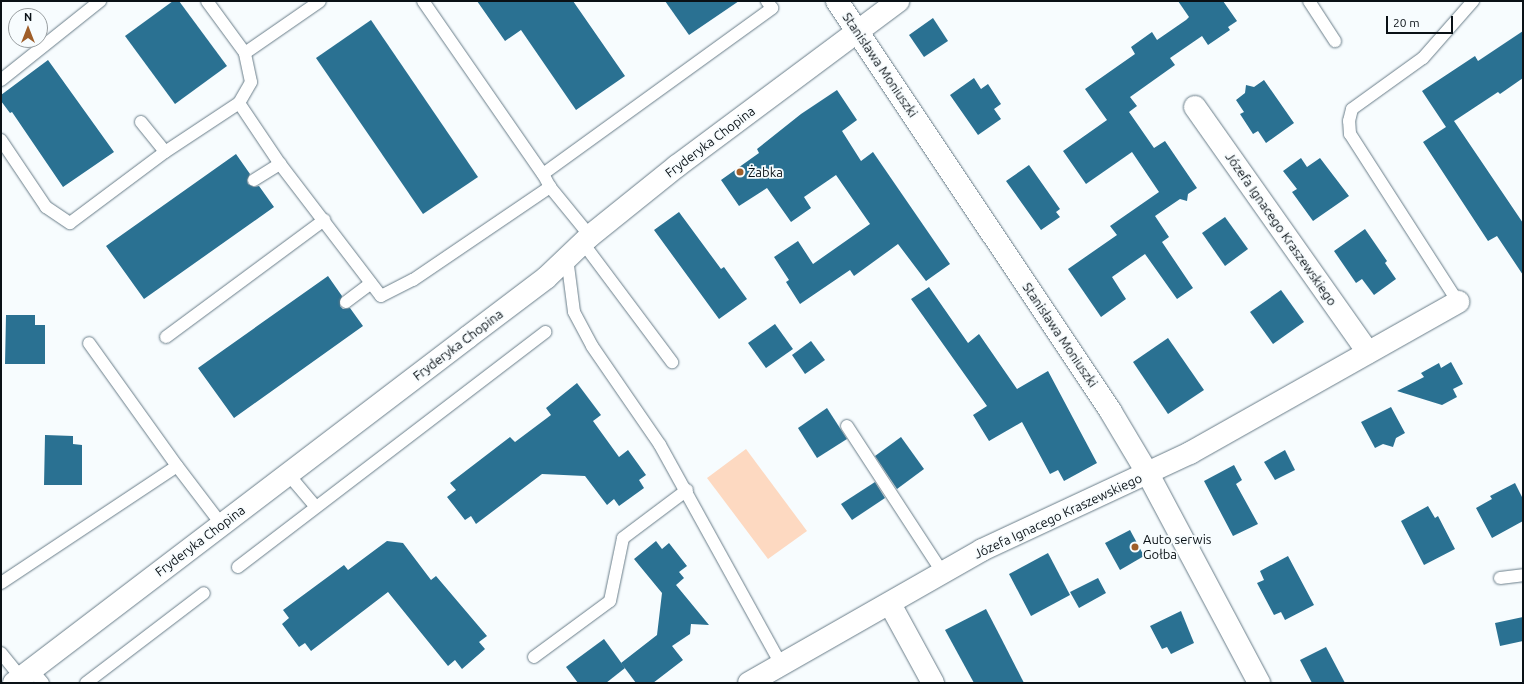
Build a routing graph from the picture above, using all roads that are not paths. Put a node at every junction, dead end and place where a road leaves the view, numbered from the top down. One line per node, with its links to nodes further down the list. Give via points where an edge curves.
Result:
1 (100, 1): 13 (lane)
2 (207, 1): 12 (lane)
3 (320, 1): 12 (lane)
4 (423, 1): 20 (lane)
5 (767, 1): 20 (lane, via 772,8)
6 (837, 1): 10 (street, Stanisława Moniuszki)
7 (898, 1): 10 (street, Fryderyka Chopina)
8 (1309, 1): 11 (lane)
9 (1473, 1): 28 (lane, via 1423,58 1352,109 1349,120 1350,134)
10 (858, 30): 24 (street, Fryderyka Chopina, via 677,166); 37 (street, Stanisława Moniuszki, via 1111,412)
11 (1335, 41)
12 (245, 53): 14 (lane, via 251,82)
13 (1, 80)
14 (239, 102): 18 (lane); 19 (lane)
15 (1195, 107): 32 (street, Józefa Ignacego Kraszewskiego)
16 (141, 122): 18 (lane)
17 (1, 140): 18 (lane, via 46,207 70,223)
18 (165, 152)
19 (280, 164): 21 (lane); 23 (lane)
20 (543, 174): 22 (lane)
21 (254, 180)
22 (550, 186): 24 (lane); 26 (lane, via 413,280 381,296)
23 (324, 220): 26 (lane); 30 (lane)
24 (586, 239): 25 (street, Fryderyka Chopina); 33 (lane)
25 (567, 258): 36 (street, Fryderyka Chopina, via 540,282); 38 (lane, via 574,312 592,346 660,445)
26 (371, 283): 27 (lane)
27 (346, 302)
28 (1458, 302): 32 (street, Józefa Ignacego Kraszewskiego)
29 (544, 332): 39 (lane)
30 (166, 337)
31 (89, 343): 35 (lane)
32 (1368, 352): 37 (street, Józefa Ignacego Kraszewskiego, via 1190,453)
33 (672, 362)
34 (847, 426): 42 (lane)
35 (177, 466): 40 (lane); 45 (lane)
36 (288, 474): 39 (lane); 40 (street, Fryderyka Chopina)
37 (1148, 474): 42 (street, Józefa Ignacego Kraszewskiego, via 982,550); 55 (street, Stanisława Moniuszki)
38 (687, 490): 49 (lane, via 623,538 610,601); 50 (lane)
39 (316, 506): 41 (lane)
40 (222, 525): 51 (street, Fryderyka Chopina)
41 (238, 566)
42 (942, 572): 47 (street, Józefa Ignacego Kraszewskiego)
43 (1523, 575): 44 (lane)
44 (1500, 578)
45 (1, 583)
46 (204, 593): 53 (lane)
47 (890, 604): 50 (street, Józefa Ignacego Kraszewskiego); 54 (street)
48 (1, 653): 51 (lane)
49 (534, 657)
50 (781, 664): 52 (street, Józefa Ignacego Kraszewskiego)
51 (27, 678)
52 (755, 682)
53 (86, 683)
54 (932, 683)
55 (1258, 683)

